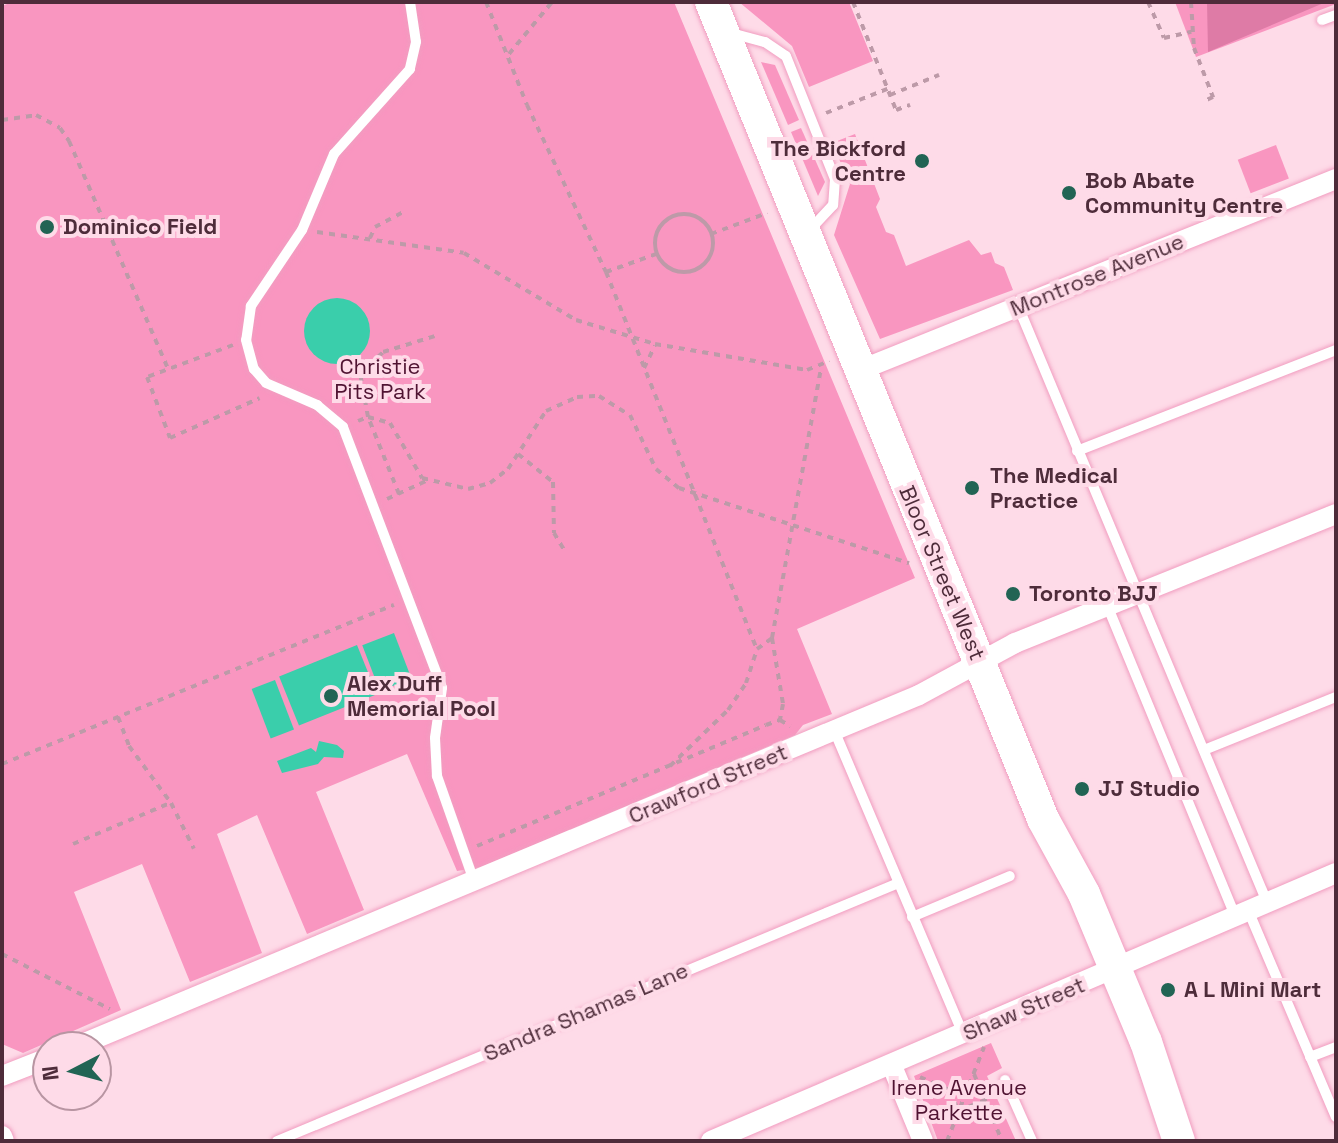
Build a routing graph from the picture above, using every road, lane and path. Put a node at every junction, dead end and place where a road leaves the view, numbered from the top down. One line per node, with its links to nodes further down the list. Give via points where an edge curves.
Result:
1 (410, 2): 23 (lane, via 416,42 410,69 334,154)
2 (486, 2): 12 (path)
3 (552, 2): 12 (path)
4 (711, 2): 10 (main road, Bloor Street West)
5 (853, 2): 14 (path)
6 (1148, 2): 11 (path, via 1164,38)
7 (1191, 2): 11 (path)
8 (1336, 15): 9 (lane)
9 (1322, 20)
10 (723, 32): 24 (main road, Bloor Street West); 24 (lane, via 765,42 786,56 835,179 833,205)
11 (1191, 32): 16 (path, via 1213,97)
12 (509, 54): 28 (path, via 527,105)
13 (939, 75): 15 (path)
14 (887, 89): 15 (path); 18 (path)
15 (890, 95): 17 (path, via 896,110)
16 (1204, 101)
17 (910, 105)
18 (819, 116)
19 (2, 120): 37 (path, via 36,115 60,128 69,141)
20 (1336, 179): 29 (street, Montrose Avenue)
21 (403, 212): 26 (path, via 375,227)
22 (767, 213): 25 (path)
23 (302, 230): 26 (path); 32 (lane, via 258,292)
24 (807, 233): 35 (main road, Bloor Street West)
25 (711, 234): 27 (path, via 711,253 689,272 669,268); 27 (path, via 692,215 673,216 659,227)
26 (370, 238): 31 (path, via 464,253 576,320)
27 (657, 254): 28 (path)
28 (606, 272): 31 (path)
29 (1018, 306): 35 (street, Montrose Avenue); 42 (lane)
30 (435, 336): 40 (path, via 371,359 360,373)
31 (632, 337): 33 (path); 36 (path)
32 (246, 340): 37 (path); 39 (lane, via 254,369)
33 (655, 344): 36 (path); 38 (path, via 747,363)
34 (1336, 350): 42 (lane)
35 (843, 366): 38 (path); 57 (main road, Bloor Street West)
36 (644, 368): 46 (path)
37 (168, 369): 39 (path, via 147,377 170,438)
38 (821, 369): 49 (path)
39 (277, 390): 41 (lane, via 317,405)
40 (368, 417): 41 (path); 44 (path, via 390,423 411,467); 45 (path)
41 (343, 427): 47 (lane)
42 (1077, 451): 52 (lane)
43 (518, 454): 44 (path, via 499,477 479,487 447,488); 46 (path, via 533,424 551,407 599,396 630,415 663,477); 50 (path, via 553,482 554,533)
44 (427, 481): 45 (path)
45 (399, 494): 47 (path)
46 (696, 494): 49 (path); 56 (path)
47 (374, 506): 53 (lane)
48 (1336, 514): 52 (street, Crawford Street)
49 (793, 524): 51 (path); 55 (path)
50 (566, 553)
51 (915, 565)
52 (1136, 594): 54 (street, Crawford Street); 61 (lane)
53 (408, 600): 59 (path); 67 (lane, via 442,688 435,738 437,776)
54 (1107, 605): 57 (street, Crawford Street, via 1015,643); 72 (lane)
55 (772, 638): 56 (path); 63 (path, via 783,704 780,720)
56 (757, 649): 63 (path, via 746,683 728,710)
57 (981, 664): 60 (street, Crawford Street); 75 (main road, Bloor Street West, via 1043,819)
58 (1336, 697): 61 (lane)
59 (118, 717): 62 (path); 64 (path, via 129,746)
60 (834, 730): 70 (street, Crawford Street); 71 (lane)
61 (1204, 750): 72 (lane)
62 (2, 764)
63 (670, 766): 67 (path)
64 (171, 803): 65 (path); 66 (path)
65 (73, 844)
66 (194, 849)
67 (464, 851): 70 (lane)
68 (1336, 873): 72 (street, Shaw Street)
69 (1010, 876): 73 (lane)
70 (474, 881): 77 (street, Crawford Street)
71 (896, 884): 73 (lane); 95 (lane, Sandra Shamas Lane)
72 (1250, 909): 75 (street, Shaw Street); 81 (lane)
73 (912, 917): 78 (lane)
74 (2, 954): 76 (path)
75 (1116, 968): 78 (street, Shaw Street); 101 (main road, Bloor Street West)
76 (116, 1010)
77 (112, 1032)
78 (963, 1034): 83 (street, Shaw Street)
79 (986, 1041): 85 (path)
80 (1336, 1047): 81 (lane)
81 (1310, 1057): 94 (lane)
82 (32, 1064): 86 (street)
83 (892, 1066): 96 (street, Shaw Street); 97 (street)
84 (912, 1074): 89 (path)
85 (974, 1074): 88 (path); 91 (path)
86 (2, 1076)
87 (1005, 1080): 100 (lane)
88 (970, 1083): 89 (path); 90 (path)
89 (951, 1091): 93 (path)
90 (967, 1091): 92 (path); 93 (path)
91 (985, 1100): 92 (path); 99 (path)
92 (972, 1105): 93 (path)
93 (958, 1111): 98 (path)
94 (1336, 1117)
95 (277, 1141)
96 (711, 1141)
97 (923, 1141)
98 (947, 1141)
99 (1002, 1141)
100 (1032, 1141)
101 (1179, 1141)

